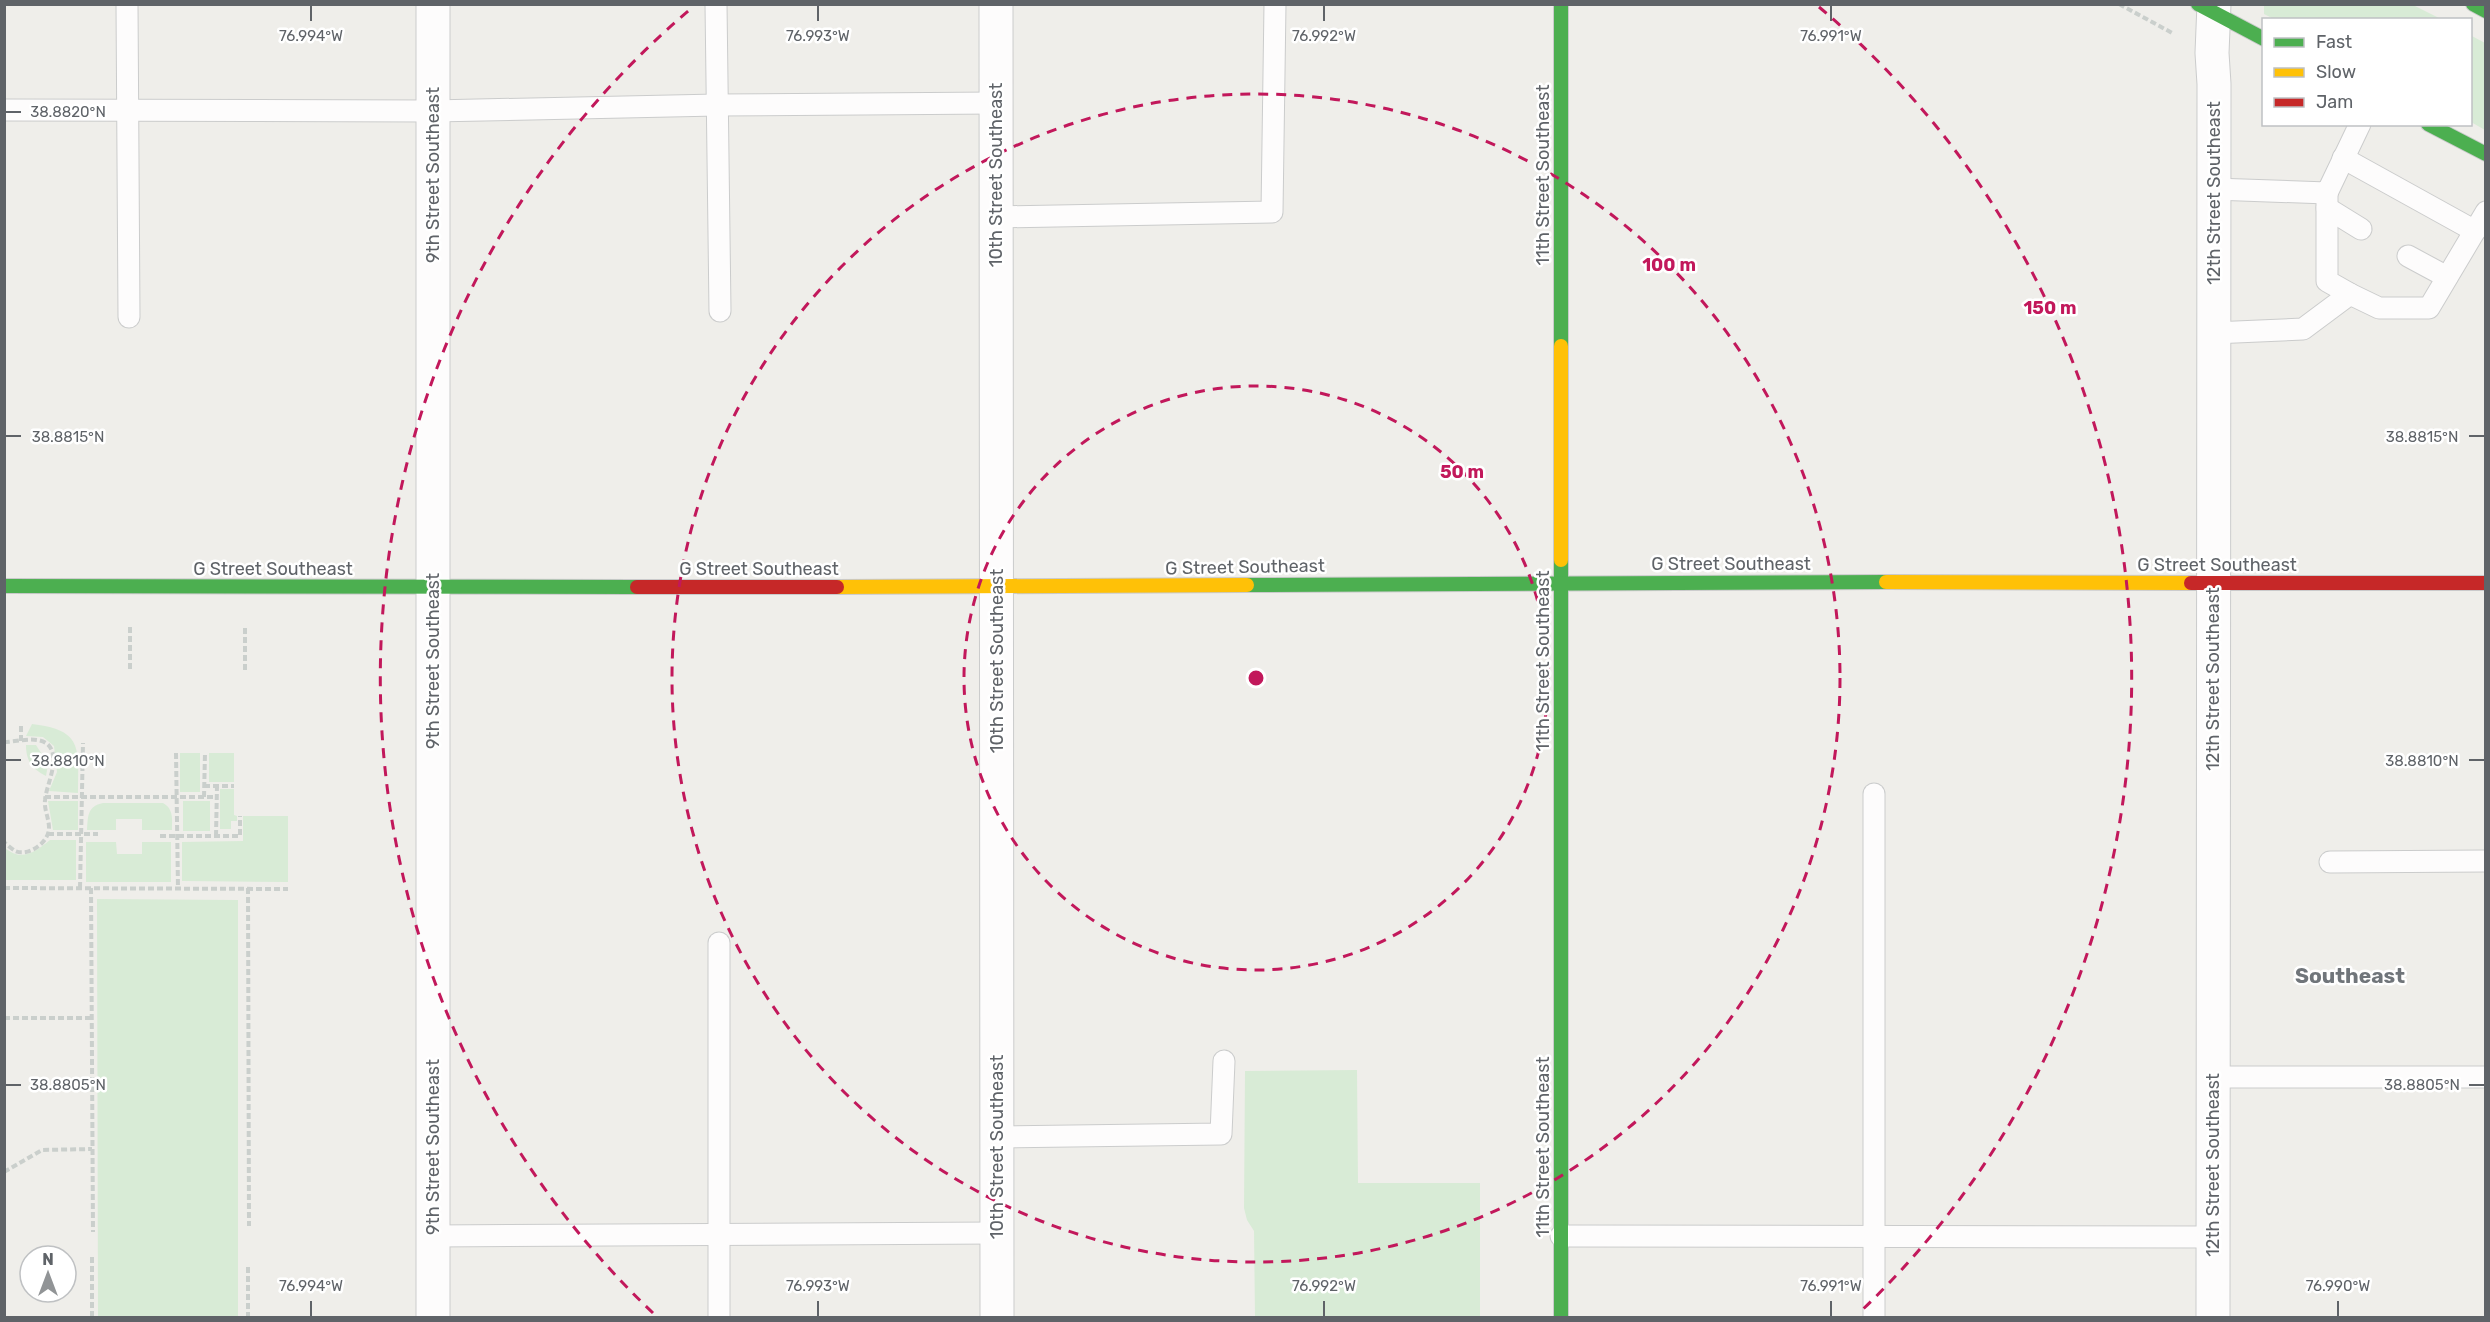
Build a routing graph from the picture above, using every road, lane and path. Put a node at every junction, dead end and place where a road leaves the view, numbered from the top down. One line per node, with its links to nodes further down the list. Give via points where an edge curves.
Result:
1 (126, 4): 16 (lane)
2 (433, 4): 17 (street, 9th Street Southeast)
3 (716, 4): 14 (lane)
4 (996, 4): 13 (street, 10th Street Southeast)
5 (1275, 4): 25 (lane, via 1272,212)
6 (1562, 4): 34 (street, 11th Street Southeast)
7 (2119, 4): 10 (path)
8 (2473, 4): 11 (street)
9 (2209, 7): 12 (street); 22 (street, 12th Street Southeast)
10 (2129, 10)
11 (2486, 11)
12 (2262, 38)
13 (995, 103): 14 (lane); 25 (street, 10th Street Southeast)
14 (717, 105): 17 (lane); 31 (lane)
15 (4, 110): 16 (lane)
16 (128, 110): 17 (lane); 32 (lane)
17 (433, 111): 38 (street, 9th Street Southeast)
18 (2359, 126): 21 (lane)
19 (2432, 126): 20 (street)
20 (2486, 154)
21 (2343, 158): 23 (lane); 27 (lane)
22 (2214, 189): 23 (lane); 33 (street, 12th Street Southeast)
23 (2327, 200): 26 (lane); 30 (lane, via 2327,281)
24 (2486, 212): 27 (lane)
25 (996, 216): 39 (street, 10th Street Southeast)
26 (2361, 230)
27 (2475, 231): 29 (lane)
28 (2408, 256): 29 (lane)
29 (2447, 277): 30 (lane, via 2429,308 2379,308)
30 (2350, 294): 33 (lane, via 2303,329)
31 (720, 310)
32 (129, 317)
33 (2213, 333): 35 (street, 12th Street Southeast)
34 (1561, 582): 35 (street, G Street Southeast); 39 (street, G Street Southeast); 89 (street, 11th Street Southeast)
35 (2212, 583): 36 (street, G Street Southeast); 79 (street, 12th Street Southeast)
36 (2486, 583)
37 (4, 586): 38 (street, G Street Southeast)
38 (434, 587): 39 (street, G Street Southeast); 88 (street, 9th Street Southeast)
39 (998, 587): 81 (street, 10th Street Southeast)
40 (130, 627): 42 (path)
41 (245, 627): 43 (path)
42 (130, 670)
43 (245, 670)
44 (21, 723): 45 (path)
45 (21, 741): 46 (path); 54 (path, via 39,740 51,749 52,770)
46 (4, 742)
47 (83, 743): 55 (path)
48 (176, 753): 56 (path)
49 (205, 753): 50 (path)
50 (204, 786): 51 (path); 57 (path)
51 (217, 786): 52 (path); 58 (path)
52 (234, 786)
53 (1874, 794): 90 (lane)
54 (45, 797): 55 (path); 60 (path)
55 (82, 797): 56 (path); 61 (path)
56 (176, 797): 57 (path); 64 (path)
57 (204, 797): 58 (path)
58 (217, 797): 65 (path)
59 (240, 816): 65 (path, via 240,836)
60 (48, 834): 61 (path); 66 (path, via 32,850 24,852)
61 (81, 834): 62 (path); 70 (path)
62 (98, 834)
63 (160, 836): 64 (path)
64 (177, 836): 65 (path); 72 (path)
65 (216, 836)
66 (4, 842)
67 (2486, 861): 68 (lane)
68 (2330, 862)
69 (4, 888): 70 (path)
70 (80, 888): 71 (path)
71 (91, 888): 72 (path); 77 (path)
72 (178, 888): 73 (path)
73 (248, 888): 74 (path); 84 (path)
74 (288, 889)
75 (719, 943): 87 (lane)
76 (4, 1018): 77 (path)
77 (92, 1018): 82 (path)
78 (1224, 1061): 81 (lane, via 1221,1134)
79 (2213, 1077): 80 (lane); 91 (street, 12th Street Southeast)
80 (2486, 1077)
81 (998, 1137): 86 (street, 10th Street Southeast)
82 (92, 1149): 83 (path, via 42,1150); 85 (path)
83 (4, 1172)
84 (249, 1226)
85 (93, 1233)
86 (998, 1233): 87 (lane); 98 (street, 10th Street Southeast)
87 (719, 1234): 88 (lane); 97 (lane)
88 (433, 1236): 96 (street, 9th Street Southeast)
89 (1561, 1236): 90 (lane); 99 (street, 11th Street Southeast)
90 (1874, 1236): 91 (lane); 100 (lane)
91 (2213, 1237): 101 (street, 12th Street Southeast)
92 (92, 1257): 94 (path)
93 (248, 1265): 95 (path)
94 (92, 1317)
95 (248, 1317)
96 (433, 1317)
97 (719, 1317)
98 (998, 1317)
99 (1561, 1317)
100 (1874, 1317)
101 (2213, 1317)

